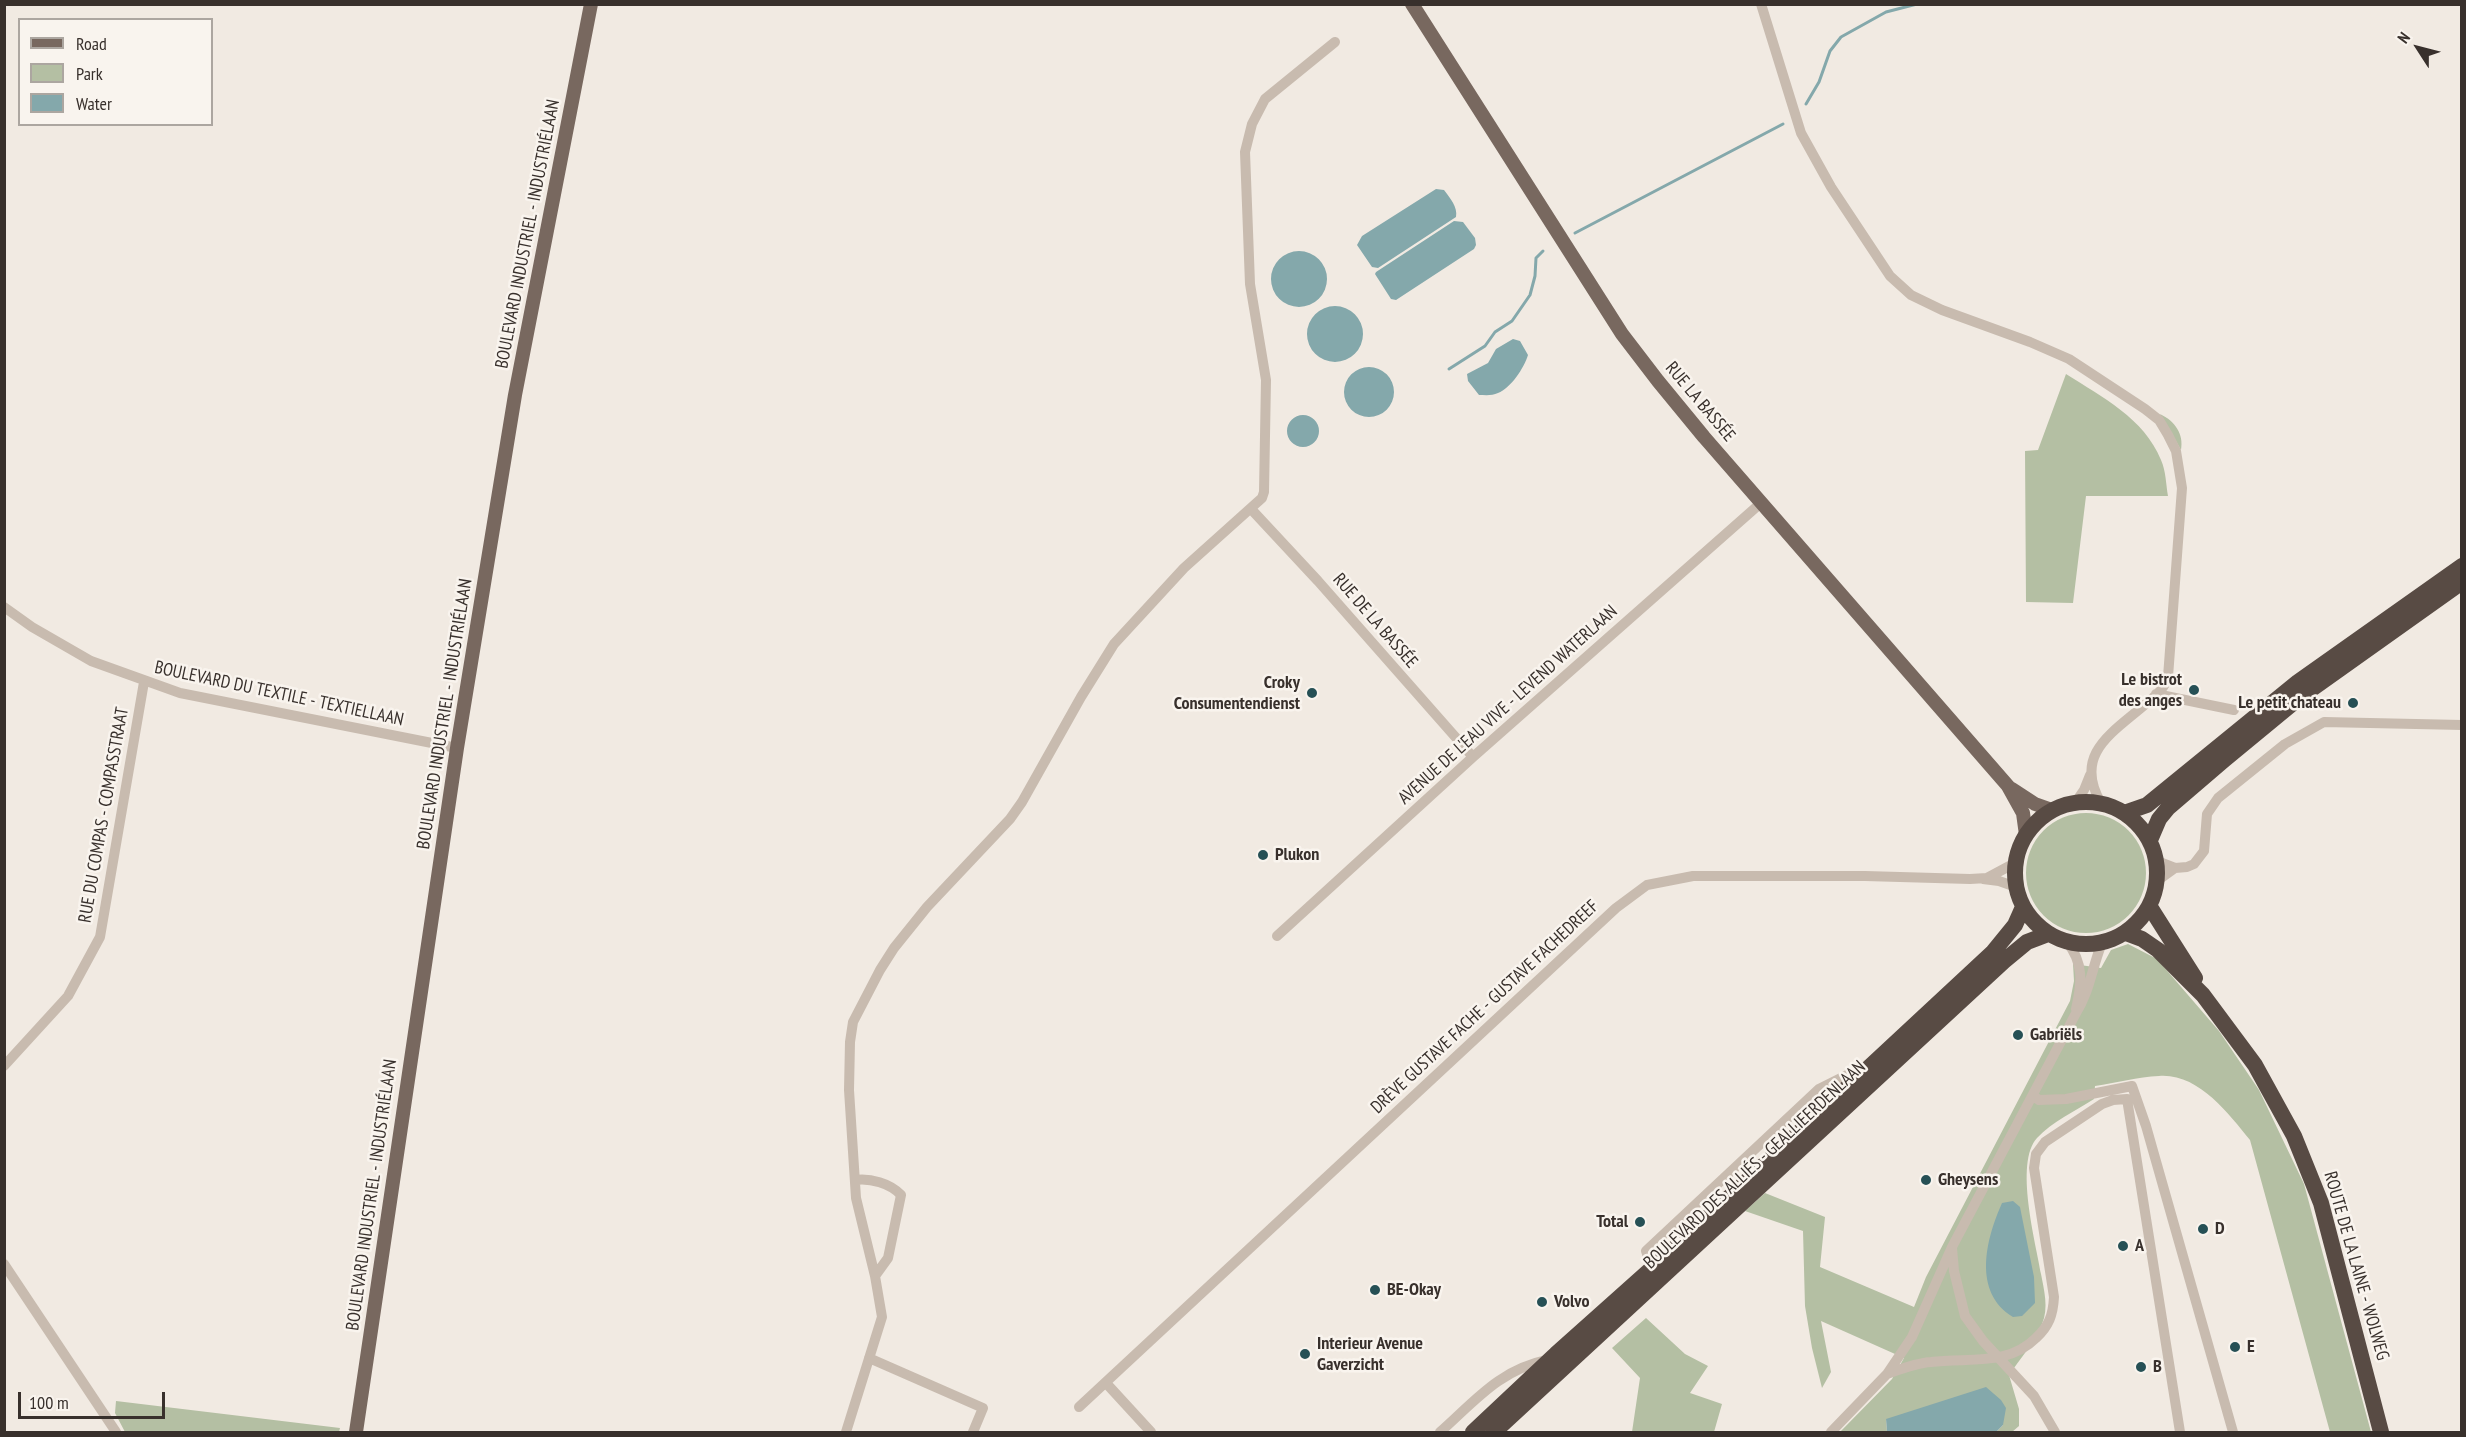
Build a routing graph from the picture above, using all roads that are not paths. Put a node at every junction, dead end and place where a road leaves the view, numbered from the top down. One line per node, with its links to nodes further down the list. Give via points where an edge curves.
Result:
1 (591, 4): 14 (main road, BOULEVARD INDUSTRIEL - INDUSTRIÉLAAN, via 515,395)
2 (1412, 4): 5 (main road, RUE LA BASSÉE, via 1622,334)
3 (1761, 4): 11 (street, via 1801,133 1831,187 1890,276 1911,295 1942,310 2069,359 2159,420 2168,435 2176,452 2182,488 2181,524 2169,670 2166,682)
4 (1335, 42): 6 (street, via 1265,99 1247,138 1249,273 1266,380 1264,492)
5 (1762, 502): 15 (street, AVENUE DE L'EAU VIVE - LEVEND WATERLAAN); 17 (main road, RUE LA BASSÉE)
6 (1251, 509): 15 (street, RUE DE LA BASSÉE); 42 (street, via 1180,572 1114,644 1010,819 927,907 880,970 853,1022 850,1042)
7 (2462, 566): 21 (highway, via 2298,682 2147,805)
8 (2462, 582): 23 (highway, via 2299,698 2224,760 2168,808)
9 (4, 607): 10 (street, BOULEVARD DU TEXTILE - TEXTIELLAAN, via 91,661)
10 (144, 682): 14 (street, BOULEVARD DU TEXTILE - TEXTIELLAAN, via 246,707); 39 (street, RUE DU COMPAS - COMPASSTRAAT, via 100,937 68,996)
11 (2156, 694): 12 (street); 16 (street, via 2100,745 2092,759)
12 (2234, 710)
13 (2462, 725): 26 (street, via 2324,722 2285,744 2218,798 2207,814 2204,851 2194,864)
14 (457, 748): 53 (main road, BOULEVARD INDUSTRIEL - INDUSTRIÉLAAN)
15 (1473, 757): 34 (street, AVENUE DE L'EAU VIVE - LEVEND WATERLAAN)
16 (2088, 780): 18 (street); 19 (street)
17 (2008, 786): 20 (main road, RUE LA BASSÉE); 22 (main road, RUE LA BASSÉE, via 2023,813)
18 (2075, 802): 19 (highway); 20 (highway)
19 (2101, 803): 21 (highway)
20 (2052, 810): 22 (highway)
21 (2124, 813): 23 (highway)
22 (2026, 835): 25 (highway)
23 (2150, 840): 24 (highway)
24 (2157, 861): 26 (street); 28 (highway)
25 (2015, 863): 27 (street, DRÈVE GUSTAVE FACHE - GUSTAVE FACHEDREEF, via 1987,878); 29 (highway)
26 (2175, 868): 28 (street)
27 (1977, 878): 29 (street, DRÈVE GUSTAVE FACHE - GUSTAVE FACHEDREEF); 50 (street, DRÈVE GUSTAVE FACHE - GUSTAVE FACHEDREEF, via 1693,876 1647,885 1616,908)
28 (2157, 881): 31 (highway)
29 (2016, 887): 30 (highway)
30 (2023, 907): 33 (highway); 48 (highway, BOULEVARD DES ALLIÉS - GEALLIEERDENLAAN, via 2002,943)
31 (2150, 907): 32 (highway); 37 (highway, ROUTE DE LA LAINE - WOLWEG, via 2187,962)
32 (2126, 933): 36 (highway); 37 (highway, ROUTE DE LA LAINE - WOLWEG, via 2158,950)
33 (2048, 934): 35 (highway); 59 (highway, BOULEVARD DES ALLIÉS - GEALLIEERDENLAAN, via 2027,942 2004,961)
34 (1277, 936)
35 (2067, 942): 36 (highway); 38 (street, via 2080,961)
36 (2102, 943): 38 (street, via 2086,997)
37 (2203, 995): 64 (highway, ROUTE DE LA LAINE - WOLWEG, via 2274,1097 2311,1176)
38 (2075, 1015): 40 (street)
39 (4, 1066)
40 (2033, 1096): 41 (street, via 2039,1101 2066,1099 2132,1086); 43 (street)
41 (2131, 1097): 47 (street, via 2113,1100 2085,1114 2045,1142 2036,1154 2034,1168 2054,1312 2031,1343 2011,1356); 62 (street); 63 (street, via 2146,1126)
42 (855, 1180): 45 (street); 45 (street, via 876,1181 902,1194 888,1258)
43 (1952, 1247): 47 (street, via 1965,1316); 49 (street, via 1912,1336)
44 (4, 1264): 52 (street)
45 (875, 1276): 46 (street, via 882,1317)
46 (869, 1358): 54 (street); 55 (street, via 983,1408)
47 (1999, 1358): 49 (street, via 1932,1361); 61 (street, via 2034,1396)
48 (1550, 1359): 57 (street, via 1508,1373); 58 (highway, BOULEVARD DES ALLIÉS - GEALLIEERDENLAAN)
49 (1887, 1374): 60 (street)
50 (1106, 1383): 51 (street, DRÈVE GUSTAVE FACHE - GUSTAVE FACHEDREEF); 56 (street)
51 (1079, 1407)
52 (117, 1432)
53 (356, 1432)
54 (846, 1432)
55 (973, 1432)
56 (1151, 1432)
57 (1440, 1432)
58 (1473, 1432)
59 (1494, 1432)
60 (1831, 1432)
61 (2055, 1432)
62 (2180, 1432)
63 (2233, 1432)
64 (2381, 1432)

